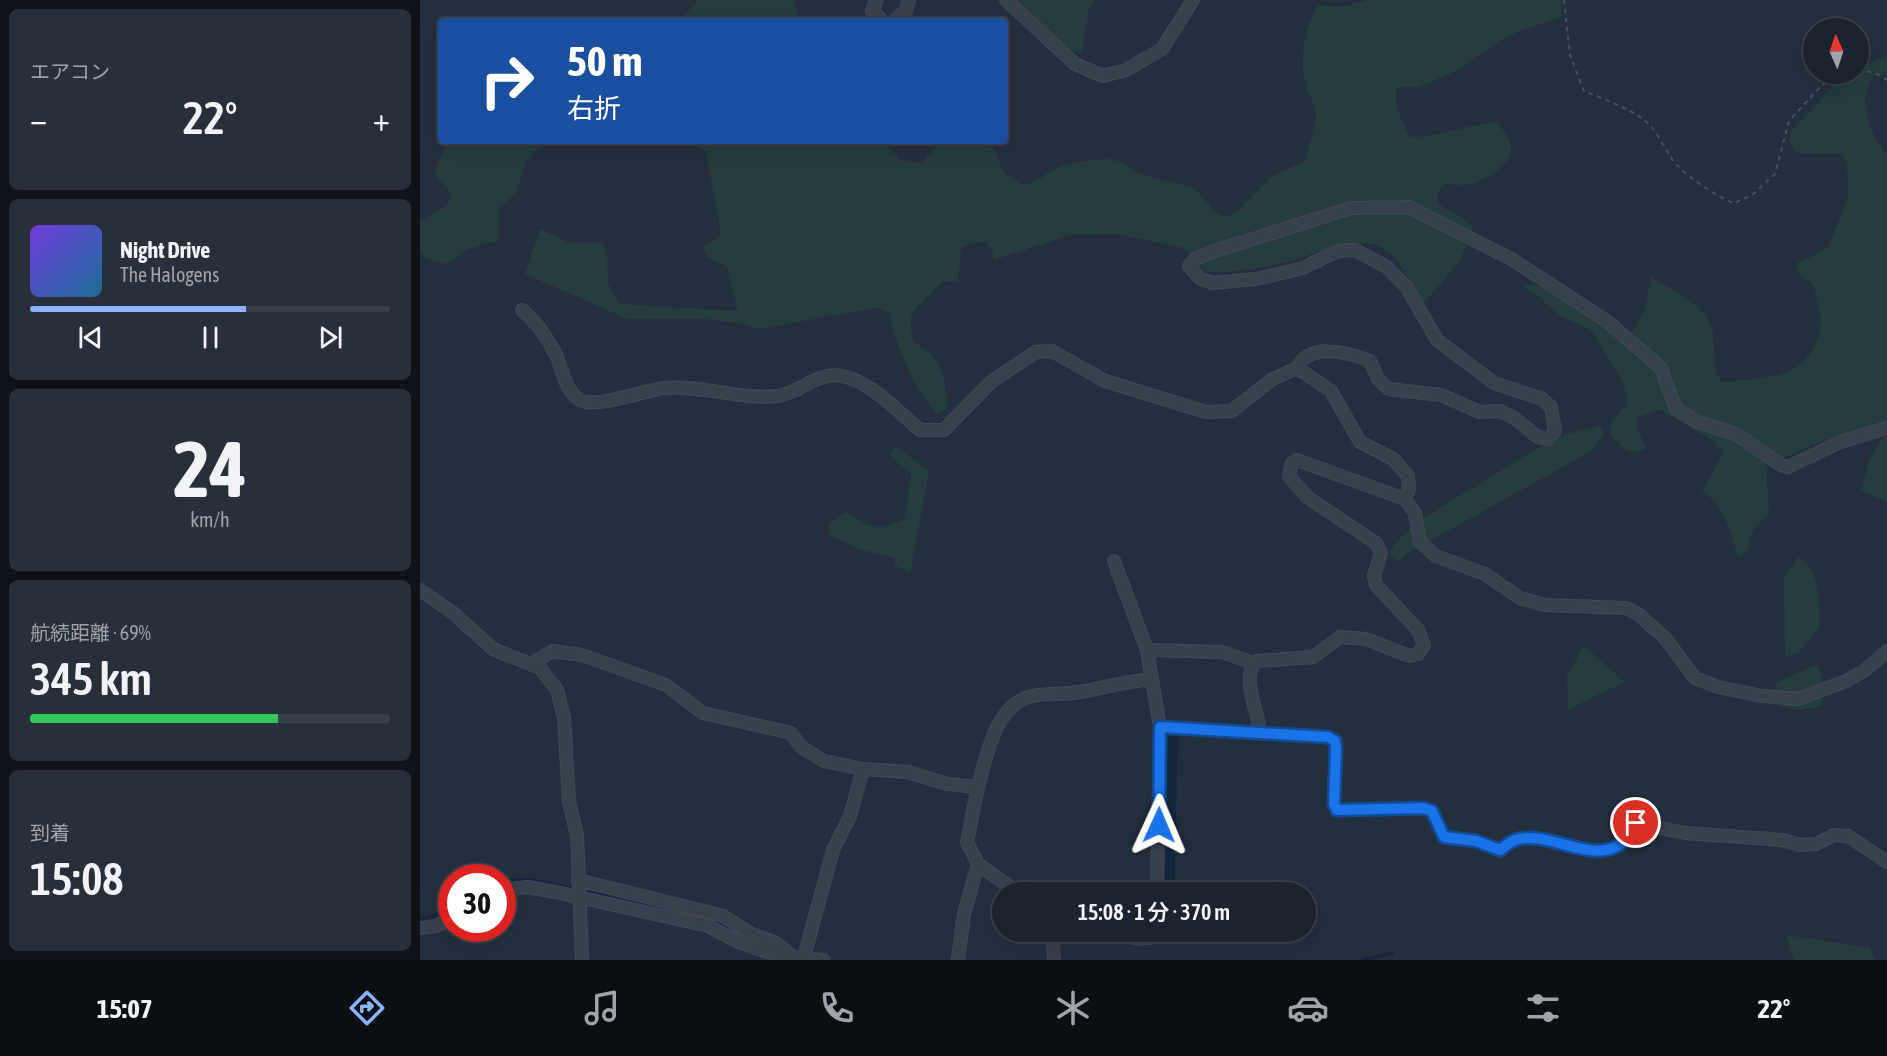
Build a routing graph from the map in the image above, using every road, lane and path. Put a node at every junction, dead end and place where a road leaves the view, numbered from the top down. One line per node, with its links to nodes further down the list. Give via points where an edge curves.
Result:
1 (877, 0): 6 (street, via 872,11)
2 (909, 0): 7 (street)
3 (1005, 0): 4 (street, via 1075,64 1103,76 1126,70 1161,49)
4 (1193, 0)
5 (1564, 0): 10 (path, via 1569,55 1584,91 1643,119 1656,131 1683,172 1713,194 1734,203 1752,195 1775,174 1789,121)
6 (880, 18)
7 (897, 18)
8 (1869, 72): 9 (path)
9 (1887, 80)
10 (1824, 84)
11 (522, 310): 12 (street, via 543,330 572,394 583,402 666,388 780,396 819,378 845,376 863,384 920,430 944,430 992,381 1036,352 1052,351 1105,381 1206,412 1232,411 1271,380)
12 (1297, 368): 13 (street, via 1308,354 1353,354 1370,361 1378,379 1389,389 1441,395 1480,412 1500,411 1538,437 1548,439 1555,431 1551,407 1542,399 1494,384 1437,340 1407,288 1387,267 1355,250 1338,251 1303,268 1213,283 1201,279 1189,266 1195,259 1215,251 1351,208 1409,207 1513,260 1592,311 1660,368 1676,409 1698,422 1736,434 1781,465 1788,466 1840,442); 14 (street, via 1331,391 1360,442 1393,459 1408,476)
13 (1887, 428)
14 (1405, 499): 19 (street, via 1415,513 1420,542 1436,556 1485,574 1520,598 1544,605 1626,608 1666,639 1695,678 1718,687 1798,699 1846,681); 21 (street, via 1297,460 1288,471 1307,497 1376,543 1381,553 1374,576 1376,585 1418,630 1424,645 1418,654 1409,656 1366,639 1340,638 1313,657)
15 (1114, 561): 18 (street)
16 (420, 590): 17 (street); 20 (street, via 452,612 493,649)
17 (420, 596)
18 (1147, 650): 21 (street, via 1222,652); 22 (street)
19 (1887, 651)
20 (532, 663): 25 (street, via 553,651 582,655 666,685 703,713 791,734 801,747 824,761); 29 (street, via 553,682 561,704 569,802 577,835)
21 (1254, 663): 24 (street, via 1249,673 1258,724)
22 (1152, 679): 23 (street); 26 (street, via 1022,700 1008,711 993,736)
23 (1160, 727): 24 (street); 31 (street)
24 (1252, 733): 27 (street, via 1332,738 1336,749 1337,810 1424,808 1432,811 1444,837 1476,841 1500,850 1514,840 1530,838 1608,849 1623,842 1636,823 1685,833 1783,840 1799,845 1816,844 1834,835 1848,836)
25 (863, 769): 26 (street, via 908,772 947,784); 37 (street, via 850,816 833,850)
26 (978, 787): 28 (street, via 967,842)
27 (1887, 862)
28 (978, 864): 30 (street); 40 (street, via 964,914)
29 (578, 880): 33 (street); 37 (street, via 723,916)
30 (1003, 882)
31 (1157, 882)
32 (516, 888): 33 (street, via 528,887)
33 (578, 897): 37 (street, via 708,926 746,945); 38 (street)
34 (438, 925): 35 (street)
35 (420, 928)
36 (1053, 942): 41 (street)
37 (798, 957): 39 (street)
38 (582, 960)
39 (823, 960)
40 (958, 960)
41 (1054, 960)

